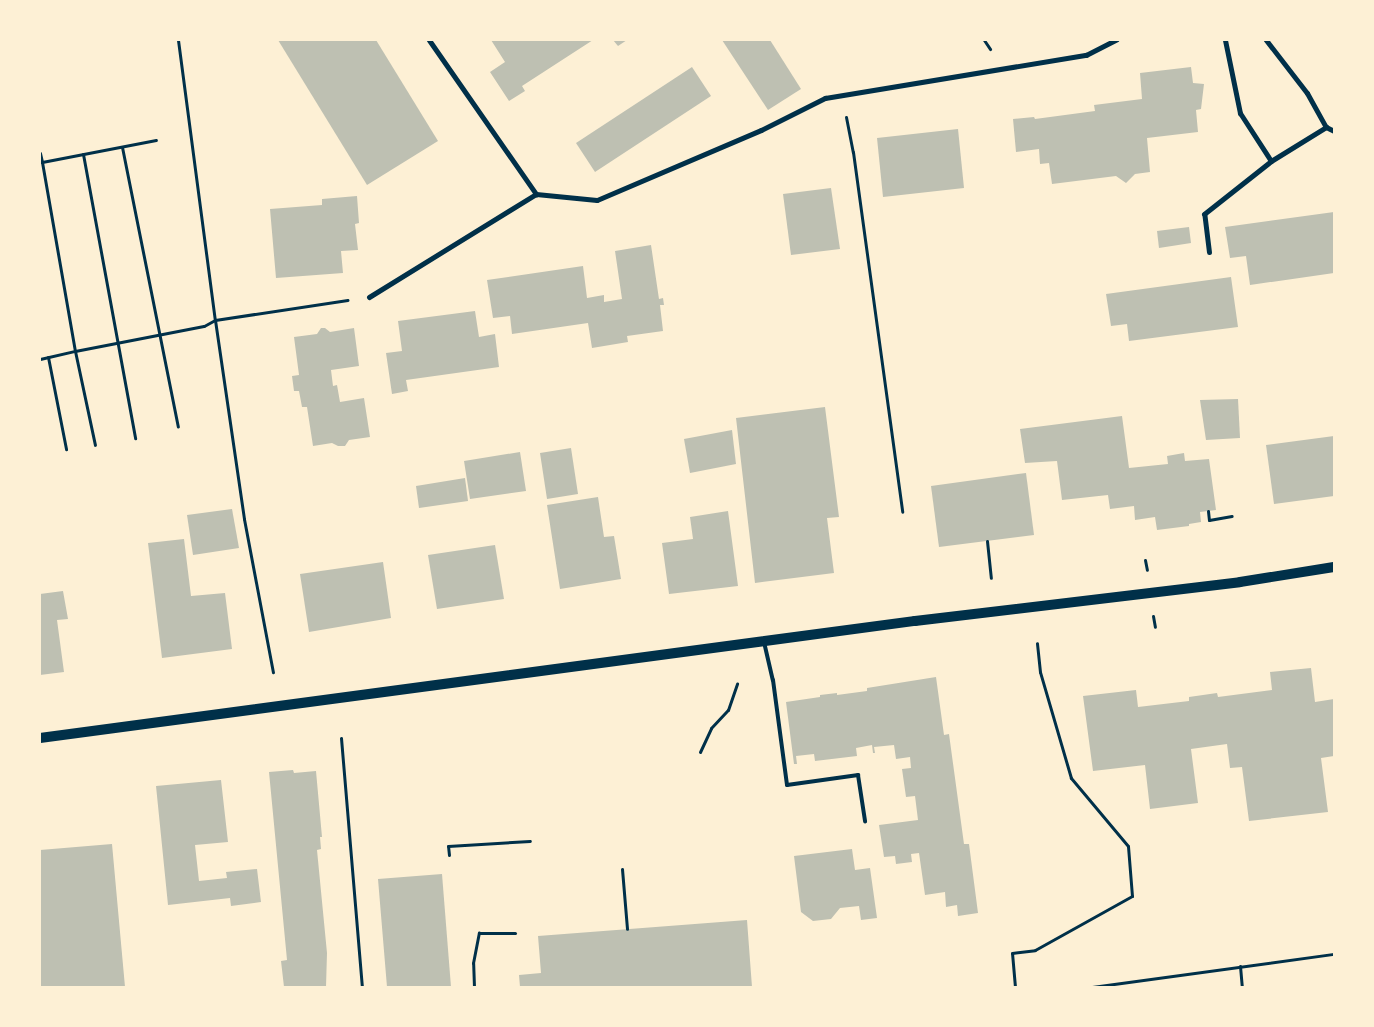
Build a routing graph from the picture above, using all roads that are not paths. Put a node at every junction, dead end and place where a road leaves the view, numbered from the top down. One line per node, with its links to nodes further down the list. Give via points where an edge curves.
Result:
1 (429, 40): 8 (street)
2 (1116, 40): 8 (street, via 1086,55 825,98 761,130 597,200)
3 (1225, 40): 7 (street, via 1240,113)
4 (1266, 40): 5 (street, via 1307,93)
5 (1326, 126): 6 (street); 7 (street)
6 (1334, 131)
7 (1271, 161): 9 (street, via 1204,214)
8 (536, 194): 10 (street)
9 (1209, 252)
10 (369, 297)
11 (1334, 567): 12 (main road, via 1240,582)
12 (764, 642): 13 (main road); 14 (lane, via 773,680 787,785 858,775)
13 (40, 738)
14 (865, 821)

